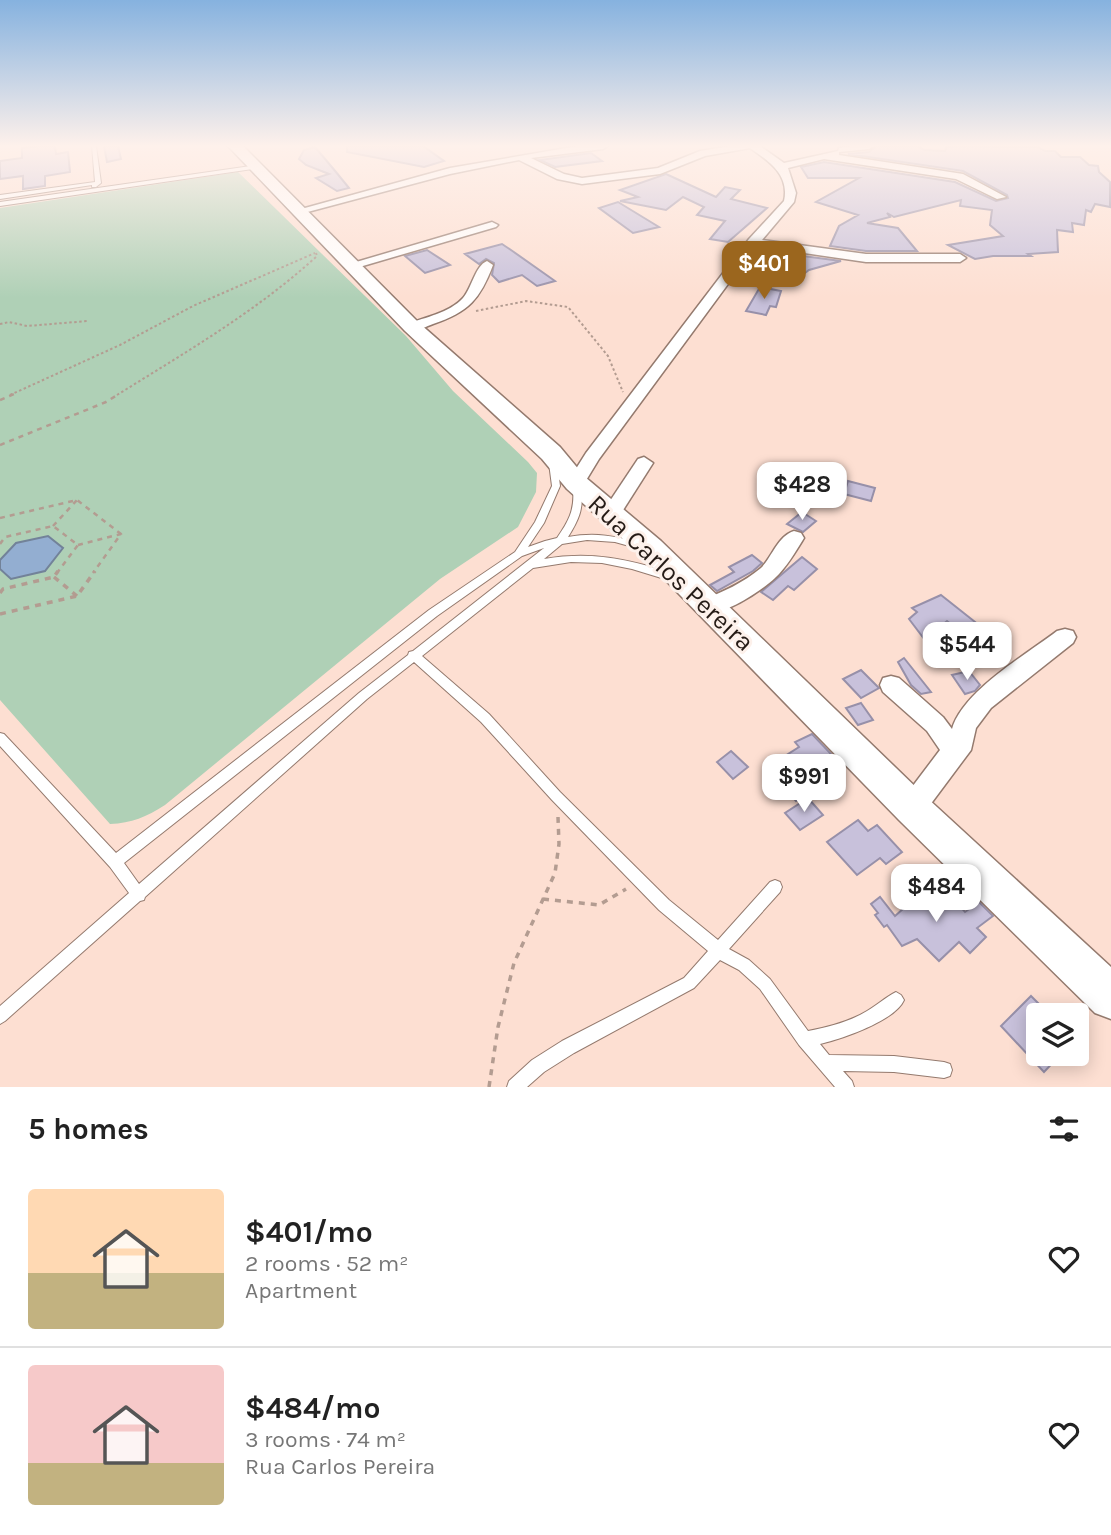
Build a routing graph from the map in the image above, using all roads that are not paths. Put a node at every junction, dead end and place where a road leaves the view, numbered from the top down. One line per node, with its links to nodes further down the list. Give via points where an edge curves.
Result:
1 (49, 197): 5 (lane)
2 (286, 197): 6 (main road, Rua Carlos Pereira)
3 (353, 197): 6 (street)
4 (790, 197): 8 (street)
5 (0, 204)
6 (300, 211): 10 (main road, Rua Carlos Pereira)
7 (492, 225): 10 (street)
8 (753, 242): 9 (street, via 866,258); 15 (street)
9 (960, 258)
10 (352, 265): 12 (main road, Rua Carlos Pereira)
11 (487, 265): 12 (street, via 468,303)
12 (412, 327): 13 (main road, Rua Carlos Pereira)
13 (551, 453): 15 (main road, Rua Carlos Pereira); 20 (lane, via 556,486)
14 (644, 463): 16 (street)
15 (576, 483): 16 (main road, Rua Carlos Pereira); 18 (lane, via 577,515)
16 (611, 514): 19 (main road, Rua Carlos Pereira)
17 (794, 538): 22 (street, via 769,572 737,595)
18 (560, 541): 19 (lane, via 587,537); 20 (lane); 21 (lane)
19 (650, 548): 22 (main road, Rua Carlos Pereira)
20 (519, 554): 29 (lane, via 433,612)
21 (530, 565): 22 (lane, via 603,557); 24 (lane)
22 (697, 594): 28 (main road, Rua Carlos Pereira)
23 (1065, 637): 27 (street, via 983,701)
24 (413, 655): 31 (lane); 32 (lane, via 485,718 664,905)
25 (891, 685): 27 (street, via 935,724)
26 (0, 738): 29 (lane)
27 (954, 750): 28 (street)
28 (912, 807): 33 (main road, Rua Carlos Pereira)
29 (116, 862): 31 (lane)
30 (775, 887): 32 (lane)
31 (139, 895): 35 (lane)
32 (719, 951): 36 (lane, via 765,984); 39 (lane, via 689,983 568,1047)
33 (1111, 997)
34 (896, 1000): 36 (lane, via 862,1025)
35 (0, 1016)
36 (805, 1039): 37 (lane)
37 (825, 1063): 38 (lane); 40 (lane)
38 (944, 1070)
39 (515, 1087)
40 (846, 1087)

